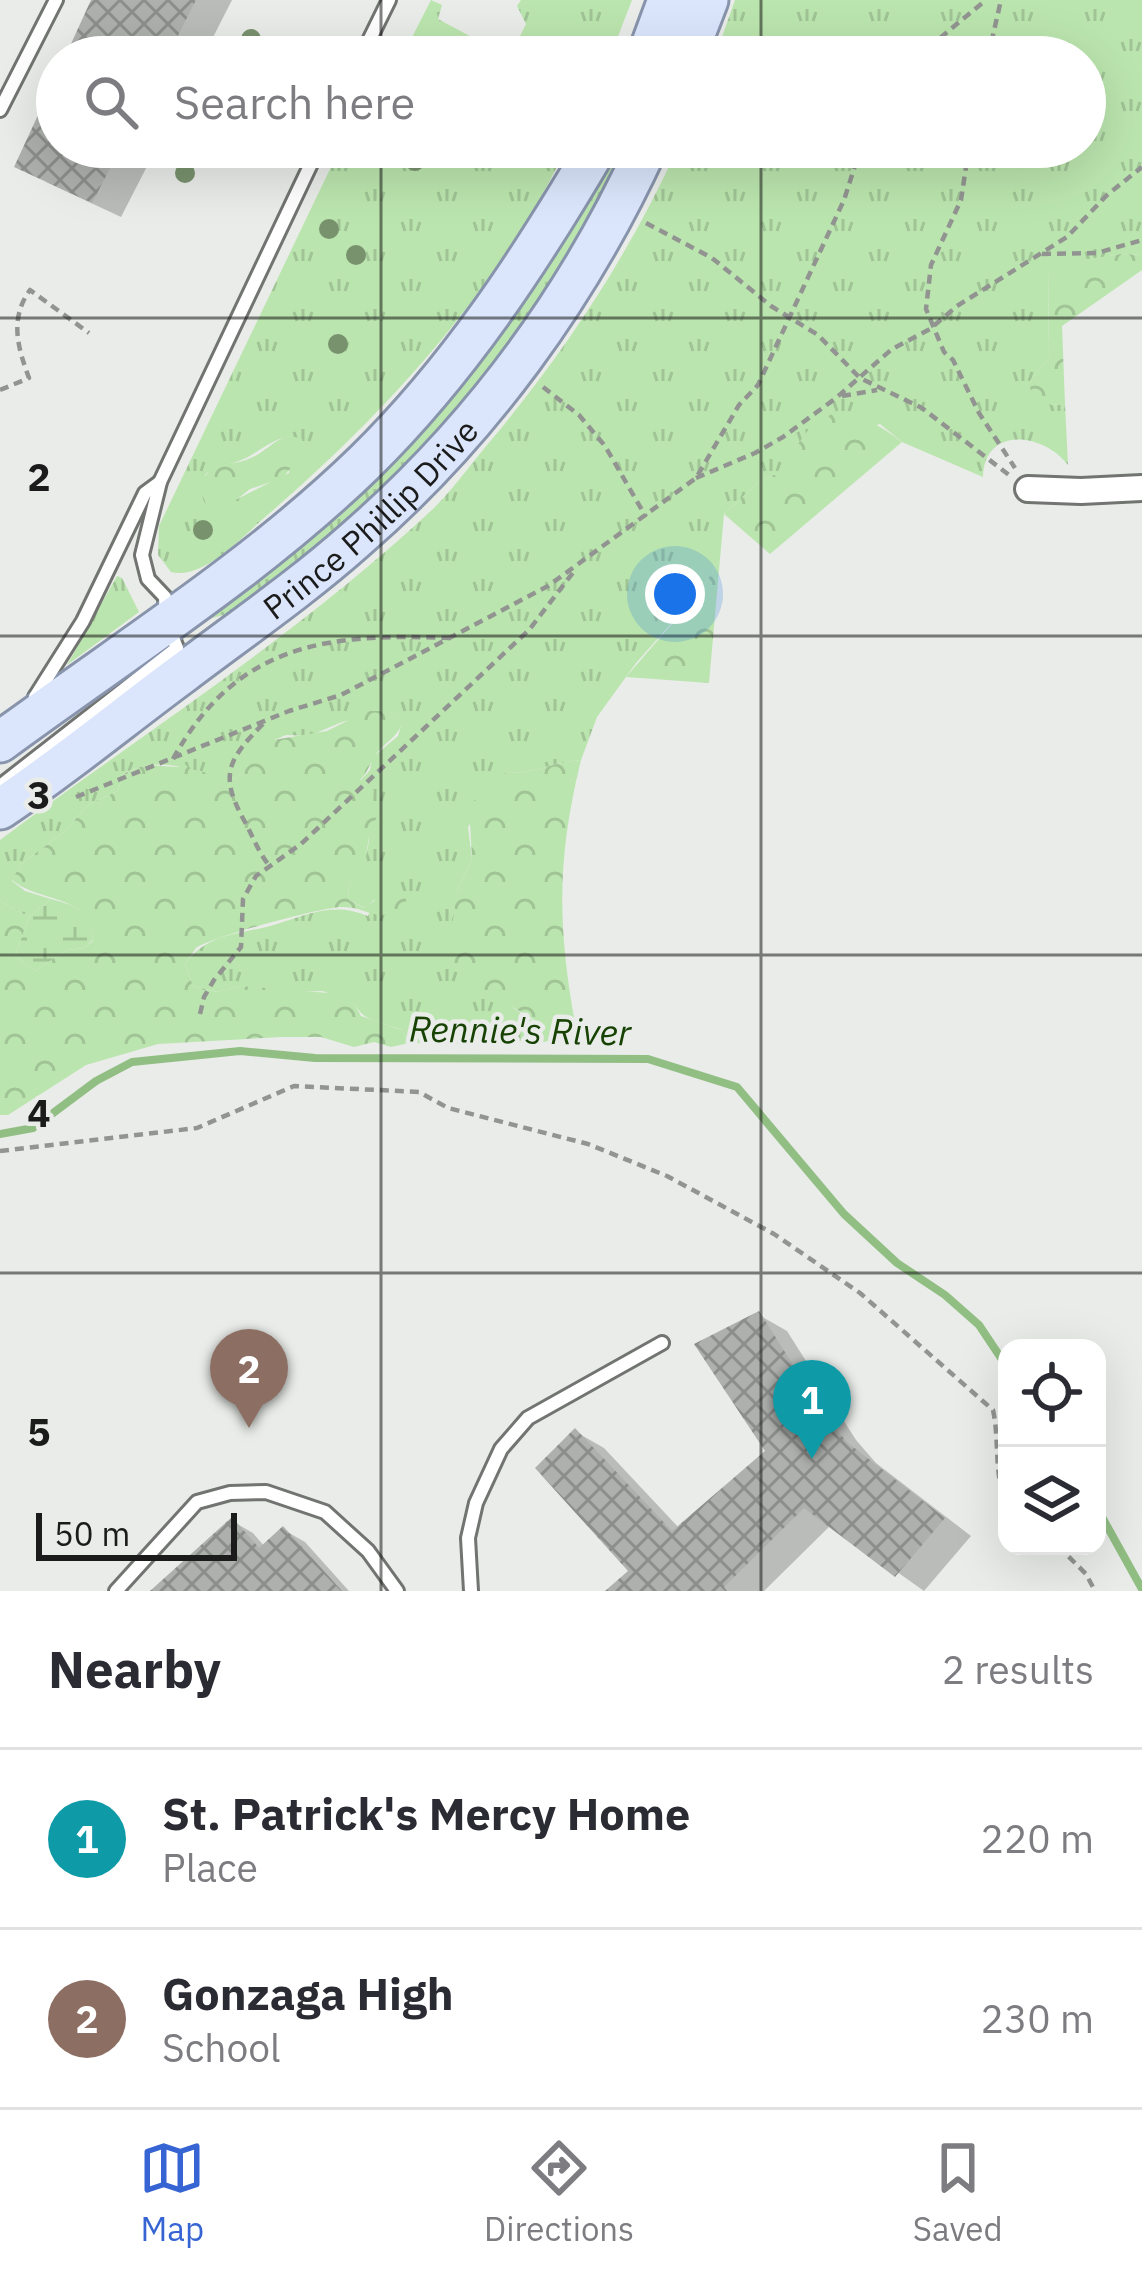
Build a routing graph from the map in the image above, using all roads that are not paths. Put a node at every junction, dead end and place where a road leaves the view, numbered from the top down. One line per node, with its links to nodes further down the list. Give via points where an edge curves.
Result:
1 (56, 0): 5 (lane)
2 (389, 0): 6 (lane)
3 (668, 0): 7 (main road)
4 (708, 0): 8 (main road)
5 (38, 36)
6 (371, 36)
7 (655, 36)
8 (694, 36)
9 (36, 39): 10 (lane)
10 (0, 110)
11 (310, 168): 14 (lane)
12 (586, 168): 17 (main road, Prince Phillip Drive, via 493,313 402,424 303,517)
13 (636, 168): 20 (main road, Prince Phillip Drive, via 539,336 436,463 287,596)
14 (160, 482): 17 (lane, via 142,555 148,579 165,597); 18 (lane, via 146,494 49,680)
15 (1028, 488): 16 (street)
16 (1142, 488)
17 (166, 621): 18 (main road, Prince Phillip Drive); 19 (lane, via 177,648)
18 (0, 741)
19 (0, 786)
20 (0, 809)
21 (662, 1343): 24 (lane, via 528,1418 501,1449 468,1538)
22 (116, 1591): 23 (lane, via 197,1502 266,1492 325,1512)
23 (397, 1591)
24 (471, 1591)

